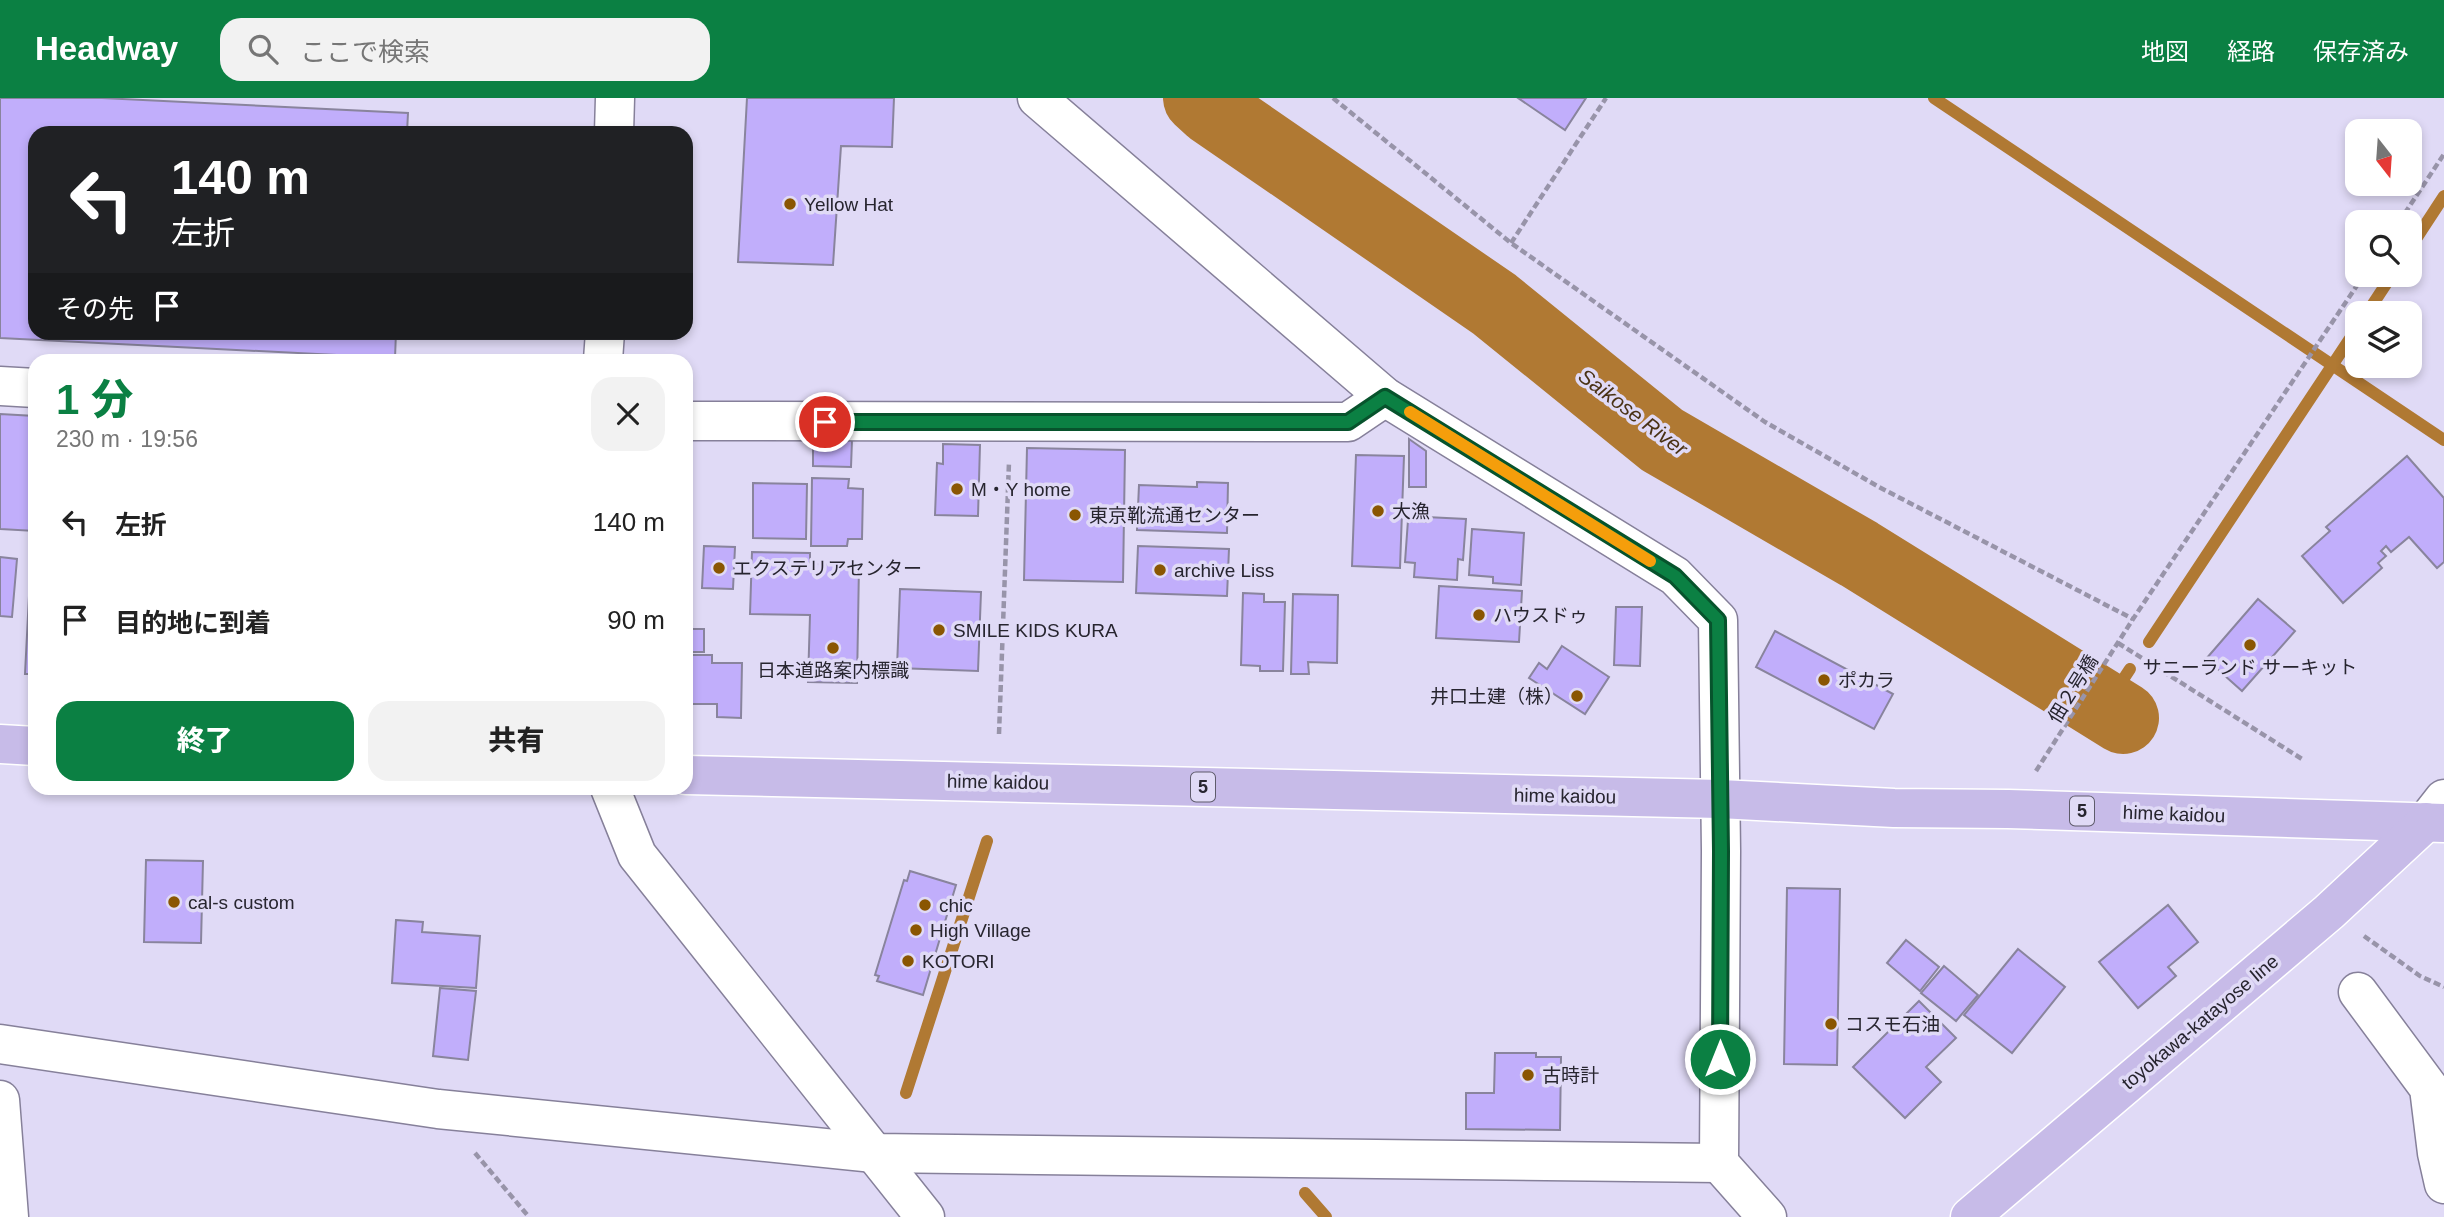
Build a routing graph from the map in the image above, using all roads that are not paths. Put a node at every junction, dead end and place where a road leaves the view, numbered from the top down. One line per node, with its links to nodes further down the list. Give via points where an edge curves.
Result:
1 (615, 98): 3 (street)
2 (1037, 98): 6 (street)
3 (614, 126)
4 (0, 386): 5 (street)
5 (28, 388)
6 (1385, 397): 7 (street, via 1348,422); 12 (street, via 1675,576 1718,620)
7 (693, 421)
8 (0, 744): 9 (main road)
9 (28, 746)
10 (693, 775): 12 (main road, hime kaidou / 5)
11 (613, 795): 17 (street, via 637,855)
12 (1720, 799): 13 (main road, hime kaidou / 5, via 1894,808); 18 (street)
13 (2438, 814): 23 (main road, toyokawa-katayose line)
14 (2358, 992): 19 (street, via 2429,1088)
15 (0, 1044): 17 (street, via 438,1109)
16 (0, 1100): 20 (street)
17 (874, 1153): 18 (street); 21 (street)
18 (1719, 1163): 22 (street)
19 (2444, 1184)
20 (9, 1217)
21 (925, 1217)
22 (1767, 1217)
23 (1970, 1217)

